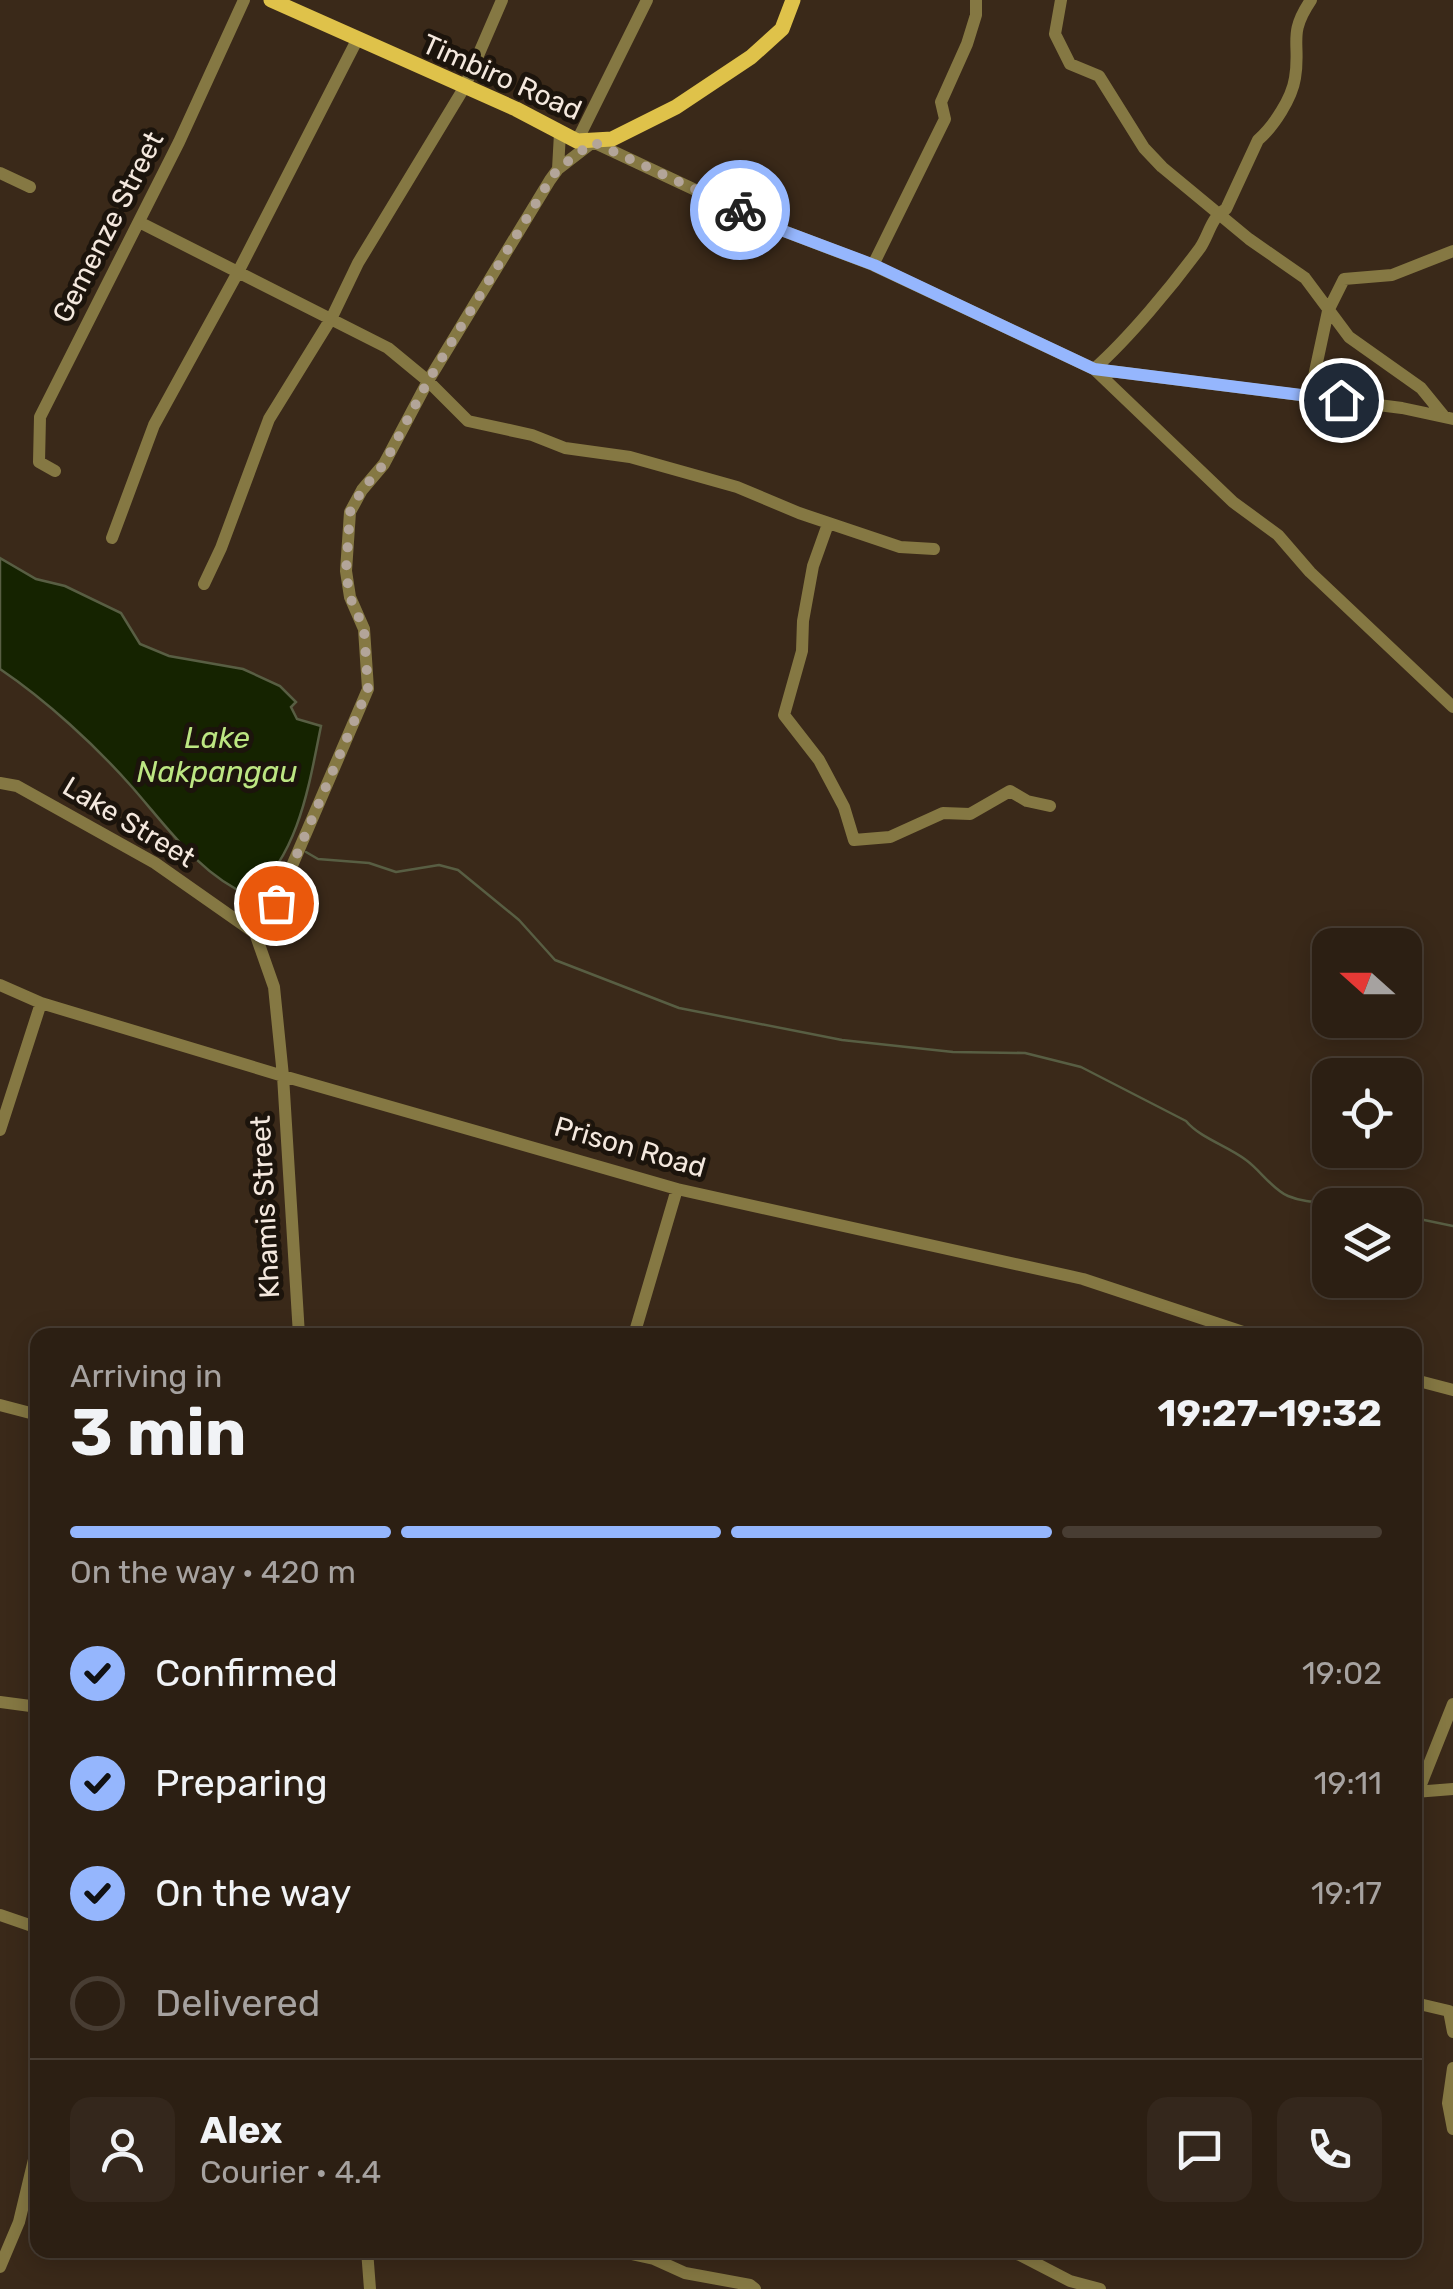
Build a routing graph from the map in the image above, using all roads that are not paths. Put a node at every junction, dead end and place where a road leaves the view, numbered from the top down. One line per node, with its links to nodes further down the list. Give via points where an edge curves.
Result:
1 (244, 0): 17 (street, Gemenze Street)
2 (270, 0): 9 (main road, Timbiro Road)
3 (502, 0): 10 (street)
4 (647, 0): 12 (street)
5 (793, 0): 12 (main road, via 782,29 716,83 612,138)
6 (976, 0): 19 (street, via 967,44 941,102 945,119)
7 (1061, 0): 16 (street, via 1056,34 1070,64 1099,76 1144,148)
8 (1311, 0): 16 (street, via 1294,34 1291,94 1258,140 1226,209)
9 (357, 40): 10 (main road, Timbiro Road); 20 (street)
10 (464, 88): 11 (main road, Timbiro Road); 22 (street)
11 (560, 133): 12 (main road, Timbiro Road); 13 (street)
12 (585, 141): 13 (street); 19 (street, Timbiro Road)
13 (558, 169): 24 (street)
14 (0, 172): 15 (street)
15 (30, 187)
16 (1217, 214): 21 (street, via 1305,278); 23 (street, via 1203,244)
17 (139, 222): 20 (street); 27 (street, Gemenze Street, via 40,417 39,462)
18 (1453, 251): 21 (street, via 1392,275 1344,279)
19 (874, 265): 23 (street, Timbiro Road)
20 (237, 274): 22 (street); 29 (street, via 154,426)
21 (1328, 311): 25 (street); 26 (street)
22 (332, 317): 24 (street, via 388,348); 31 (street, via 269,418)
23 (1094, 369): 25 (street, Timbiro Road); 32 (street, via 1232,502 1278,535)
24 (428, 381): 28 (street, via 468,421 566,448 630,456); 35 (street, via 350,512 346,572 364,629 368,689 276,903)
25 (1310, 396): 26 (street, Timbiro Road)
26 (1448, 417)
27 (55, 471)
28 (828, 524): 30 (street, via 900,547); 34 (street, via 813,566 802,651 784,715 819,760 854,840 890,837 943,813 970,814 1010,791)
29 (112, 538)
30 (934, 549)
31 (204, 584)
32 (1453, 707)
33 (0, 783): 35 (street, Lake Street, via 52,804 155,863)
34 (1050, 806)
35 (255, 933): 38 (street, via 274,987)
36 (0, 986): 37 (street, Prison Road)
37 (41, 1003): 38 (street, Prison Road); 39 (street)
38 (283, 1076): 40 (street, Prison Road); 41 (street, Khamis Street)
39 (0, 1130)
40 (677, 1189): 42 (street); 43 (street, Prison Road, via 1083,1279)
41 (299, 1328)
42 (636, 1328)
43 (1231, 1328)
44 (1422, 1382): 45 (street)
45 (1453, 1390)
46 (0, 1405): 47 (street)
47 (30, 1413)
48 (0, 1702): 50 (street)
49 (1453, 1704): 51 (street)
50 (30, 1706)
51 (1422, 1778)
52 (1453, 1790): 53 (street)
53 (1422, 1792)
54 (0, 1915): 55 (street)
55 (30, 1925)
56 (1422, 2005): 57 (street, via 1449,2011)
57 (1453, 2032)
58 (1453, 2068): 59 (street)
59 (1453, 2129)
60 (30, 2180): 64 (street)
61 (367, 2258): 66 (street)
62 (646, 2258): 67 (street)
63 (1023, 2258): 65 (street)
64 (0, 2266)
65 (1068, 2285): 68 (street)
66 (370, 2289)
67 (755, 2289)
68 (1100, 2289)

